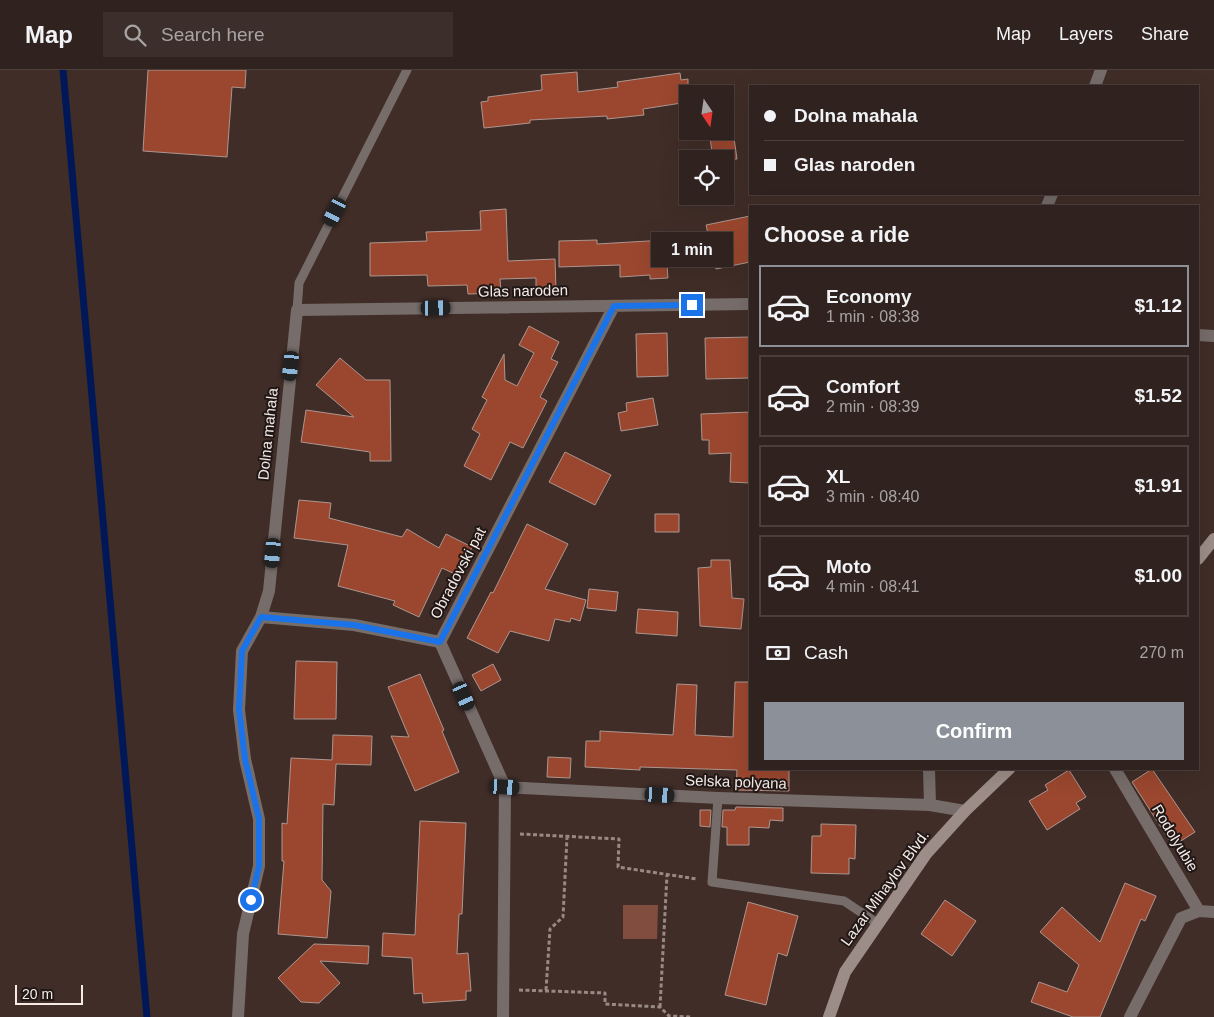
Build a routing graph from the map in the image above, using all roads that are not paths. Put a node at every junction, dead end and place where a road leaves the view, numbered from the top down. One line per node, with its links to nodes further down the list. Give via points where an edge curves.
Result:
1 (407, 70): 6 (lane, Dolna mahala, via 299,283)
2 (1101, 70): 3 (street)
3 (1095, 85)
4 (749, 304): 5 (street, Glas naroden)
5 (614, 306): 6 (street, Glas naroden); 12 (street, Obradovski pat)
6 (297, 310): 11 (street, Dolna mahala, via 269,591)
7 (1199, 335): 8 (street)
8 (1214, 336)
9 (1213, 541): 10 (street)
10 (1199, 558)
11 (261, 617): 12 (street, via 354,625); 23 (street, Dolna mahala, via 242,651 239,710 245,759 259,819 259,866 243,934)
12 (440, 642): 16 (street, Obradovski pat)
13 (928, 770): 18 (street)
14 (1008, 770): 19 (street, Lazar Mihaylov Blvd.)
15 (1116, 770): 20 (street, Rodolyubie)
16 (505, 787): 17 (street, Selska polyana); 24 (street, Obradovski pat)
17 (718, 798): 18 (street, Selska polyana); 22 (lane, via 712,882 844,901)
18 (930, 805): 19 (street, Selska polyana)
19 (965, 811): 22 (street, Lazar Mihaylov Blvd., via 926,854)
20 (1200, 911): 21 (street); 26 (street, via 1181,918)
21 (1214, 912)
22 (877, 923): 25 (street, Lazar Mihaylov Blvd., via 845,972)
23 (238, 1017)
24 (503, 1017)
25 (829, 1017)
26 (1130, 1017)

